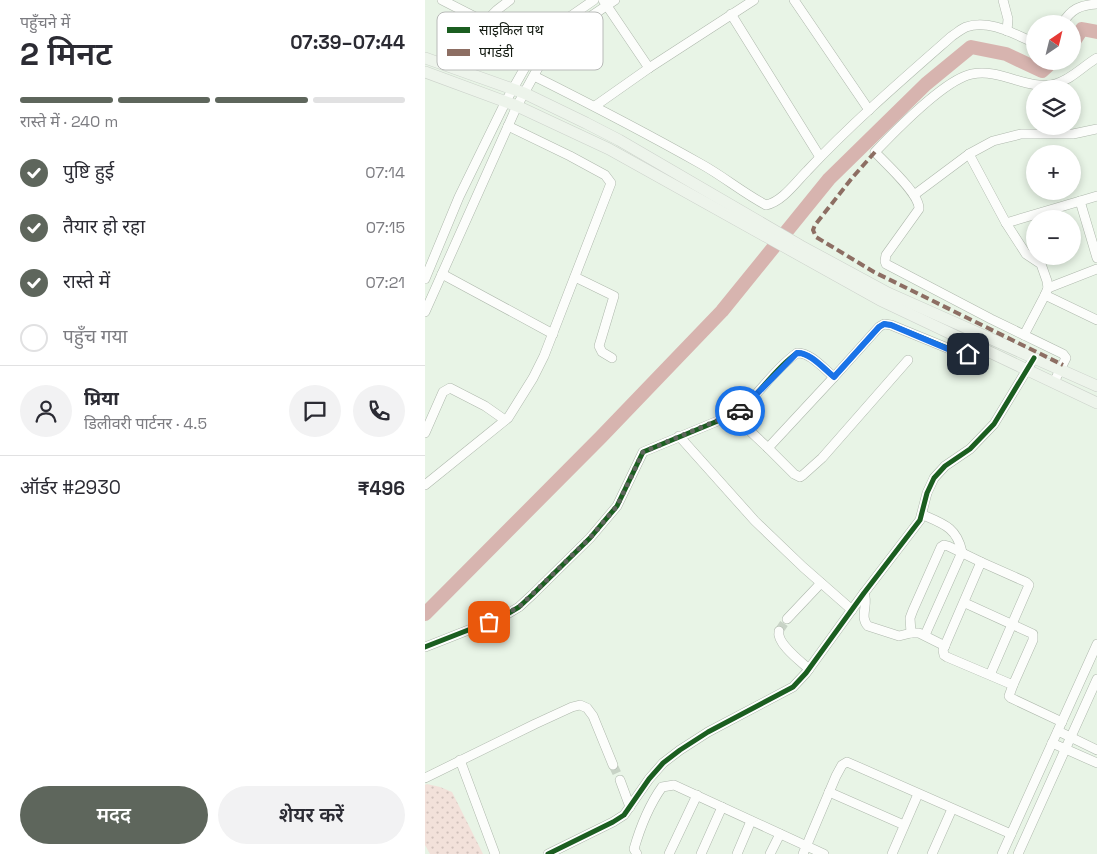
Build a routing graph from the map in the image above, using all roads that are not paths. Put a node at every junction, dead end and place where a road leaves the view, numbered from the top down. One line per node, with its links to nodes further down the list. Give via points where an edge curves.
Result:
1 (442, 0): 11 (street)
2 (510, 0): 12 (street)
3 (594, 0): 8 (street)
4 (615, 0): 9 (street)
5 (754, 0): 15 (street)
6 (794, 0): 33 (street)
7 (1003, 0): 17 (street, via 1008,19)
8 (583, 3): 13 (street)
9 (605, 3): 14 (street); 22 (street)
10 (1097, 4): 16 (street, via 1081,5)
11 (465, 12)
12 (495, 12)
13 (573, 12)
14 (594, 12)
15 (731, 14): 22 (street); 37 (street)
16 (1068, 15)
17 (1007, 31): 18 (street); 33 (street, via 994,26 965,27)
18 (1026, 39)
19 (425, 58): 21 (main road)
20 (1097, 58): 38 (street, via 1057,84 1047,86 984,72 959,79 935,96 875,152)
21 (437, 62)
22 (649, 68): 32 (street)
23 (459, 70): 28 (main road)
24 (524, 70): 28 (street)
25 (538, 70): 27 (street)
26 (425, 72): 30 (main road)
27 (534, 76): 29 (street); 32 (street)
28 (513, 89): 29 (main road); 30 (street)
29 (524, 93): 31 (street); 42 (main road, via 619,140)
30 (506, 101): 31 (main road); 48 (street, via 459,197)
31 (517, 106): 34 (street); 42 (main road, via 609,149)
32 (595, 106): 37 (street, via 720,174 766,205 777,200)
33 (869, 110): 37 (street)
34 (508, 126): 46 (street); 47 (street, via 610,180)
35 (1097, 129): 36 (street, via 1073,134 1021,134)
36 (969, 154): 38 (street); 41 (street)
37 (820, 157)
38 (914, 195): 53 (street, via 919,209 889,250 886,264)
39 (1097, 196): 40 (street)
40 (1080, 201): 41 (street); 44 (street)
41 (1006, 223): 49 (street, via 1026,254 1041,264 1047,281)
42 (754, 224): 43 (main road)
43 (798, 250): 54 (main road, via 879,300); 56 (main road)
44 (1097, 258)
45 (1097, 270): 49 (street)
46 (442, 274): 50 (street); 52 (street)
47 (575, 277): 52 (street); 55 (street, via 614,296 599,346)
48 (425, 279)
49 (1046, 292): 51 (street); 53 (street)
50 (425, 312)
51 (1097, 320)
52 (553, 334): 65 (street, via 533,378)
53 (1024, 335): 59 (street, via 1065,356)
54 (977, 345): 58 (main road); 60 (street, via 968,354 962,354 884,324)
55 (612, 358)
56 (1034, 358): 58 (street); 59 (main road)
57 (908, 360): 68 (street, via 803,476 794,474)
58 (1027, 369): 61 (main road); 70 (street, via 984,436 934,478)
59 (1061, 370): 61 (street); 62 (main road)
60 (834, 377): 64 (street, via 809,356 797,353 748,404); 68 (street)
61 (1054, 382): 63 (main road)
62 (1097, 386)
63 (1097, 403)
64 (733, 415): 67 (street); 68 (street)
65 (505, 420): 66 (street, via 450,388 443,392); 69 (street)
66 (425, 433)
67 (679, 436): 73 (street, via 755,521); 84 (street, via 643,452 611,514 519,607 475,629)
68 (768, 448)
69 (425, 485)
70 (923, 515): 71 (street, via 951,528); 74 (street)
71 (962, 552): 72 (street); 80 (street, via 944,545 941,547 910,618); 81 (street)
72 (981, 562): 75 (street); 78 (street, via 1028,583)
73 (821, 583): 76 (street); 77 (street)
74 (864, 593): 76 (street); 80 (street, via 867,602 864,622 868,626 899,636)
75 (965, 603): 78 (street); 83 (street)
76 (851, 610): 85 (street)
77 (787, 619)
78 (1013, 624): 86 (street); 88 (street, via 1034,636)
79 (779, 631): 85 (street, via 781,642)
80 (911, 633): 81 (street)
81 (925, 635): 83 (street)
82 (1097, 644): 89 (street)
83 (945, 646): 86 (street, via 944,655 947,657)
84 (425, 647)
85 (809, 669): 103 (street, via 793,687 708,732 663,763)
86 (990, 676): 88 (street)
87 (1097, 679): 91 (street)
88 (1013, 685): 89 (street, via 1011,698)
89 (1062, 722): 90 (street)
90 (1057, 731): 91 (street); 92 (street)
91 (1071, 737): 93 (street); 94 (street)
92 (1052, 743): 93 (street); 109 (street)
93 (1065, 749): 96 (street); 122 (street)
94 (1097, 750)
95 (460, 760): 97 (street, via 580,706 587,708 593,716); 98 (street); 111 (street)
96 (1097, 764)
97 (613, 765)
98 (425, 778)
99 (620, 780): 103 (street)
100 (829, 792): 101 (street, via 842,765 847,762); 107 (street); 110 (street)
101 (918, 794): 105 (street); 107 (street)
102 (697, 795): 104 (street); 113 (street, via 674,785 662,787 637,839 634,849); 114 (street)
103 (630, 807): 112 (street, via 613,822)
104 (722, 807): 106 (street); 115 (street)
105 (952, 809): 109 (street); 120 (street)
106 (751, 821): 108 (street); 116 (street)
107 (904, 825): 119 (street)
108 (780, 834): 110 (street); 117 (street)
109 (1011, 834): 121 (street)
110 (805, 850): 118 (street)
111 (495, 854)
112 (548, 854)
113 (637, 854)
114 (669, 854)
115 (701, 854)
116 (737, 854)
117 (770, 854)
118 (824, 854)
119 (892, 854)
120 (932, 854)
121 (1002, 854)
122 (1018, 854)

